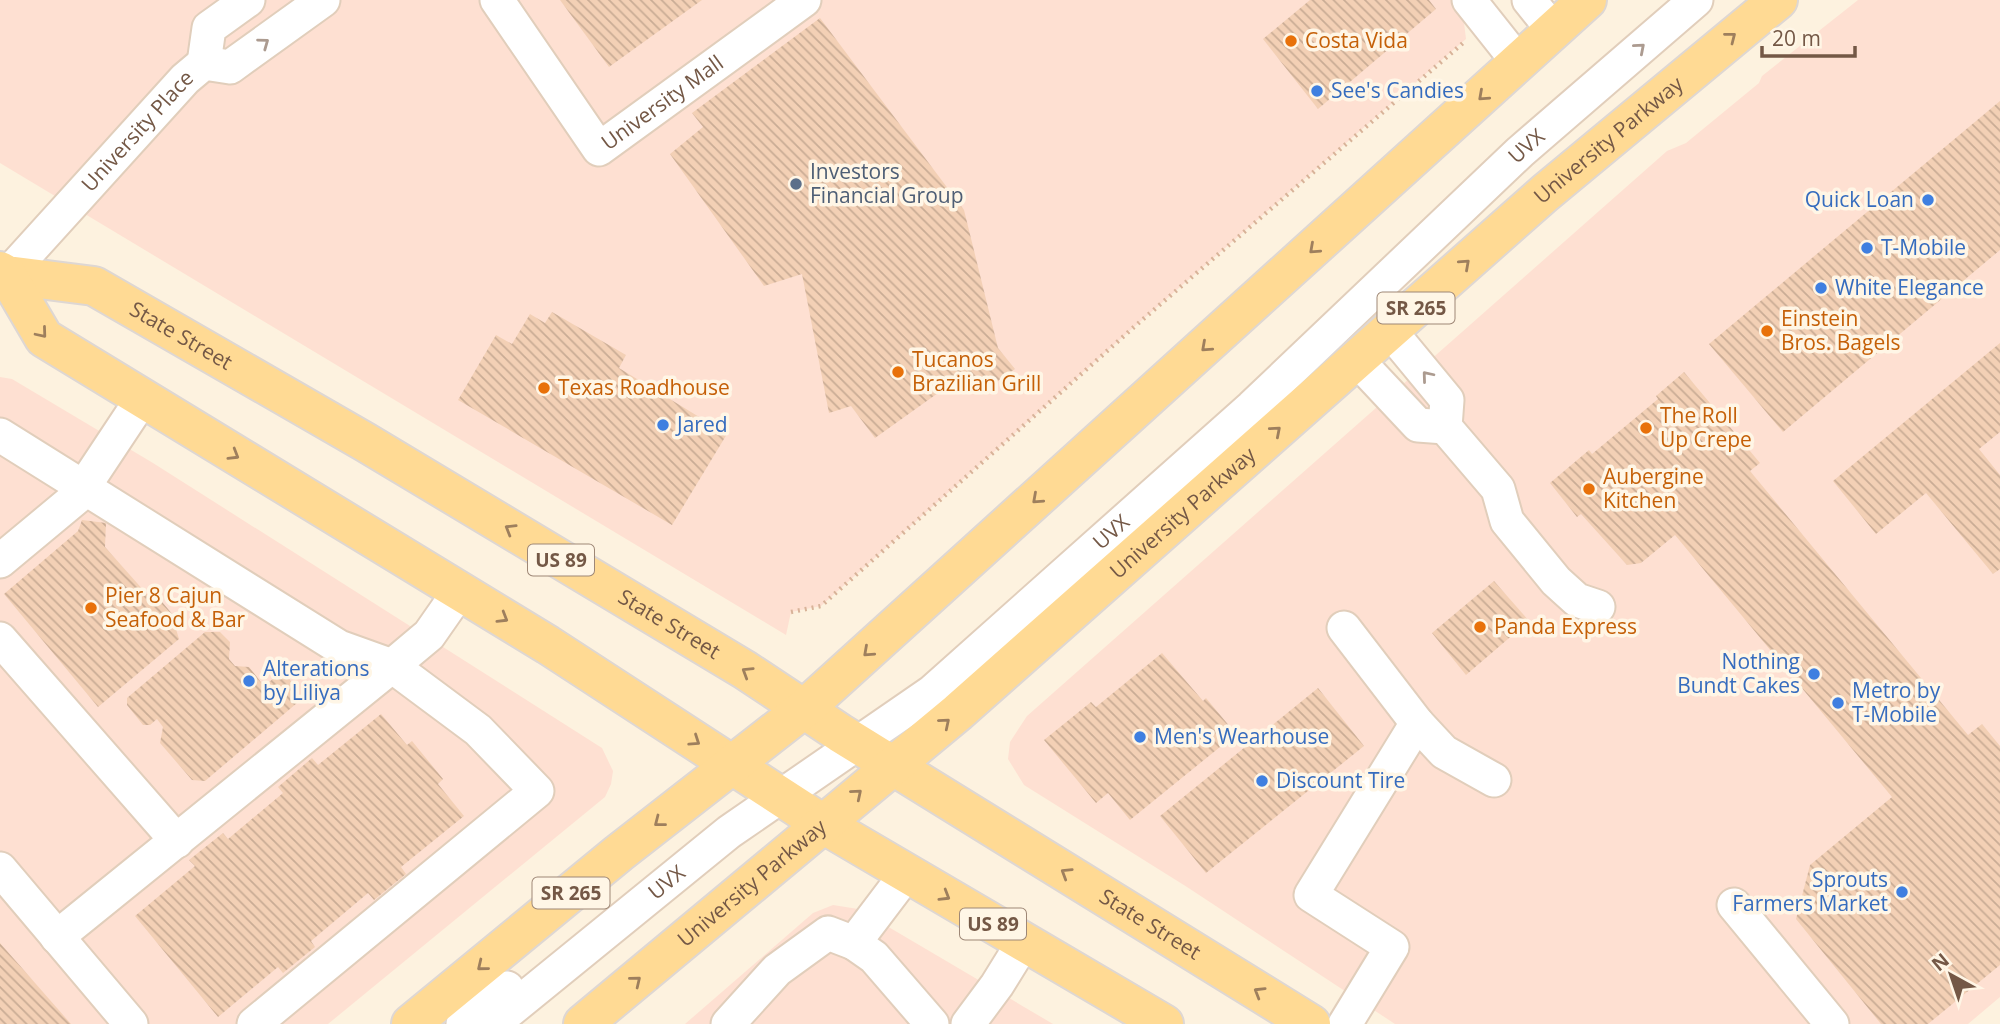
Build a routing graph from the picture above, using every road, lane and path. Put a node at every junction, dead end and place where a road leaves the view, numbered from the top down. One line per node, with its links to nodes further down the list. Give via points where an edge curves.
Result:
1 (248, 0): 13 (lane, via 209,28)
2 (323, 0): 13 (lane, University Place, one-way to 2, via 230,67)
3 (497, 0): 4 (lane, University Mall, via 599,149)
4 (804, 0)
5 (1469, 0): 14 (lane)
6 (1529, 0): 11 (lane)
7 (1587, 0): 11 (main road, SR 265)
8 (1661, 0): 31 (lane, via 1231,404)
9 (1696, 0): 31 (lane, UVX, one-way to 9, via 910,710 975,654 1252,407 1520,152)
10 (1778, 0): 16 (main road, University Parkway / SR 265, one-way to 10, via 1545,193)
11 (1554, 32): 14 (main road, SR 265)
12 (1466, 39): 25 (path, via 821,606)
13 (204, 63): 15 (lane, University Place)
14 (1519, 63): 29 (main road, SR 265, one-way to 29)
15 (2, 276): 18 (main road, US 89, one-way to 18, via 44,338); 29 (main road, State Street / US 89, one-way to 15, via 365,442 94,286)
16 (1390, 331): 17 (main road, University Parkway / SR 265); 19 (lane, one-way to 16, via 1447,400)
17 (1357, 360): 19 (lane, via 1418,425); 32 (main road, University Parkway / SR 265, one-way to 17)
18 (142, 399): 21 (lane); 23 (main road, US 89, one-way to 23)
19 (1446, 426): 24 (lane, via 1498,489 1507,521 1556,581 1577,600)
20 (0, 435): 21 (lane)
21 (83, 484): 22 (lane, via 76,497); 28 (lane, via 339,647)
22 (0, 561)
23 (458, 592): 28 (lane, via 429,635); 34 (main road, US 89, one-way to 34)
24 (1598, 607)
25 (791, 612)
26 (1344, 628): 30 (lane)
27 (0, 639): 36 (lane)
28 (392, 666): 36 (lane); 45 (lane, via 478,730 537,791)
29 (805, 708): 31 (main road, State Street / US 89); 34 (main road, SR 265)
30 (1417, 723): 33 (lane, via 1444,752); 54 (lane, via 1311,895 1392,947)
31 (849, 738): 32 (main road, State Street / US 89); 34 (lane)
32 (892, 765): 35 (main road, University Parkway / SR 265, one-way to 32); 53 (main road, State Street / US 89, one-way to 32)
33 (1494, 780)
34 (759, 783): 35 (main road, US 89); 46 (main road, SR 265, one-way to 46); 47 (lane); 48 (lane, UVX, via 729,832)
35 (823, 824): 38 (main road, US 89); 49 (main road, University Parkway / SR 265, one-way to 35)
36 (177, 841): 40 (lane)
37 (0, 869): 40 (lane)
38 (907, 873): 41 (lane); 42 (main road, US 89, one-way to 42)
39 (1734, 905): 55 (lane)
40 (57, 937): 44 (lane)
41 (854, 943): 50 (lane, via 828,933 777,971); 51 (lane, via 874,957)
42 (1023, 943): 43 (main road, US 89); 52 (lane)
43 (1141, 1018)
44 (131, 1024)
45 (254, 1024)
46 (411, 1024)
47 (463, 1024)
48 (493, 1024)
49 (583, 1024)
50 (728, 1024)
51 (932, 1024)
52 (968, 1024)
53 (1311, 1024)
54 (1345, 1024)
55 (1832, 1024)

